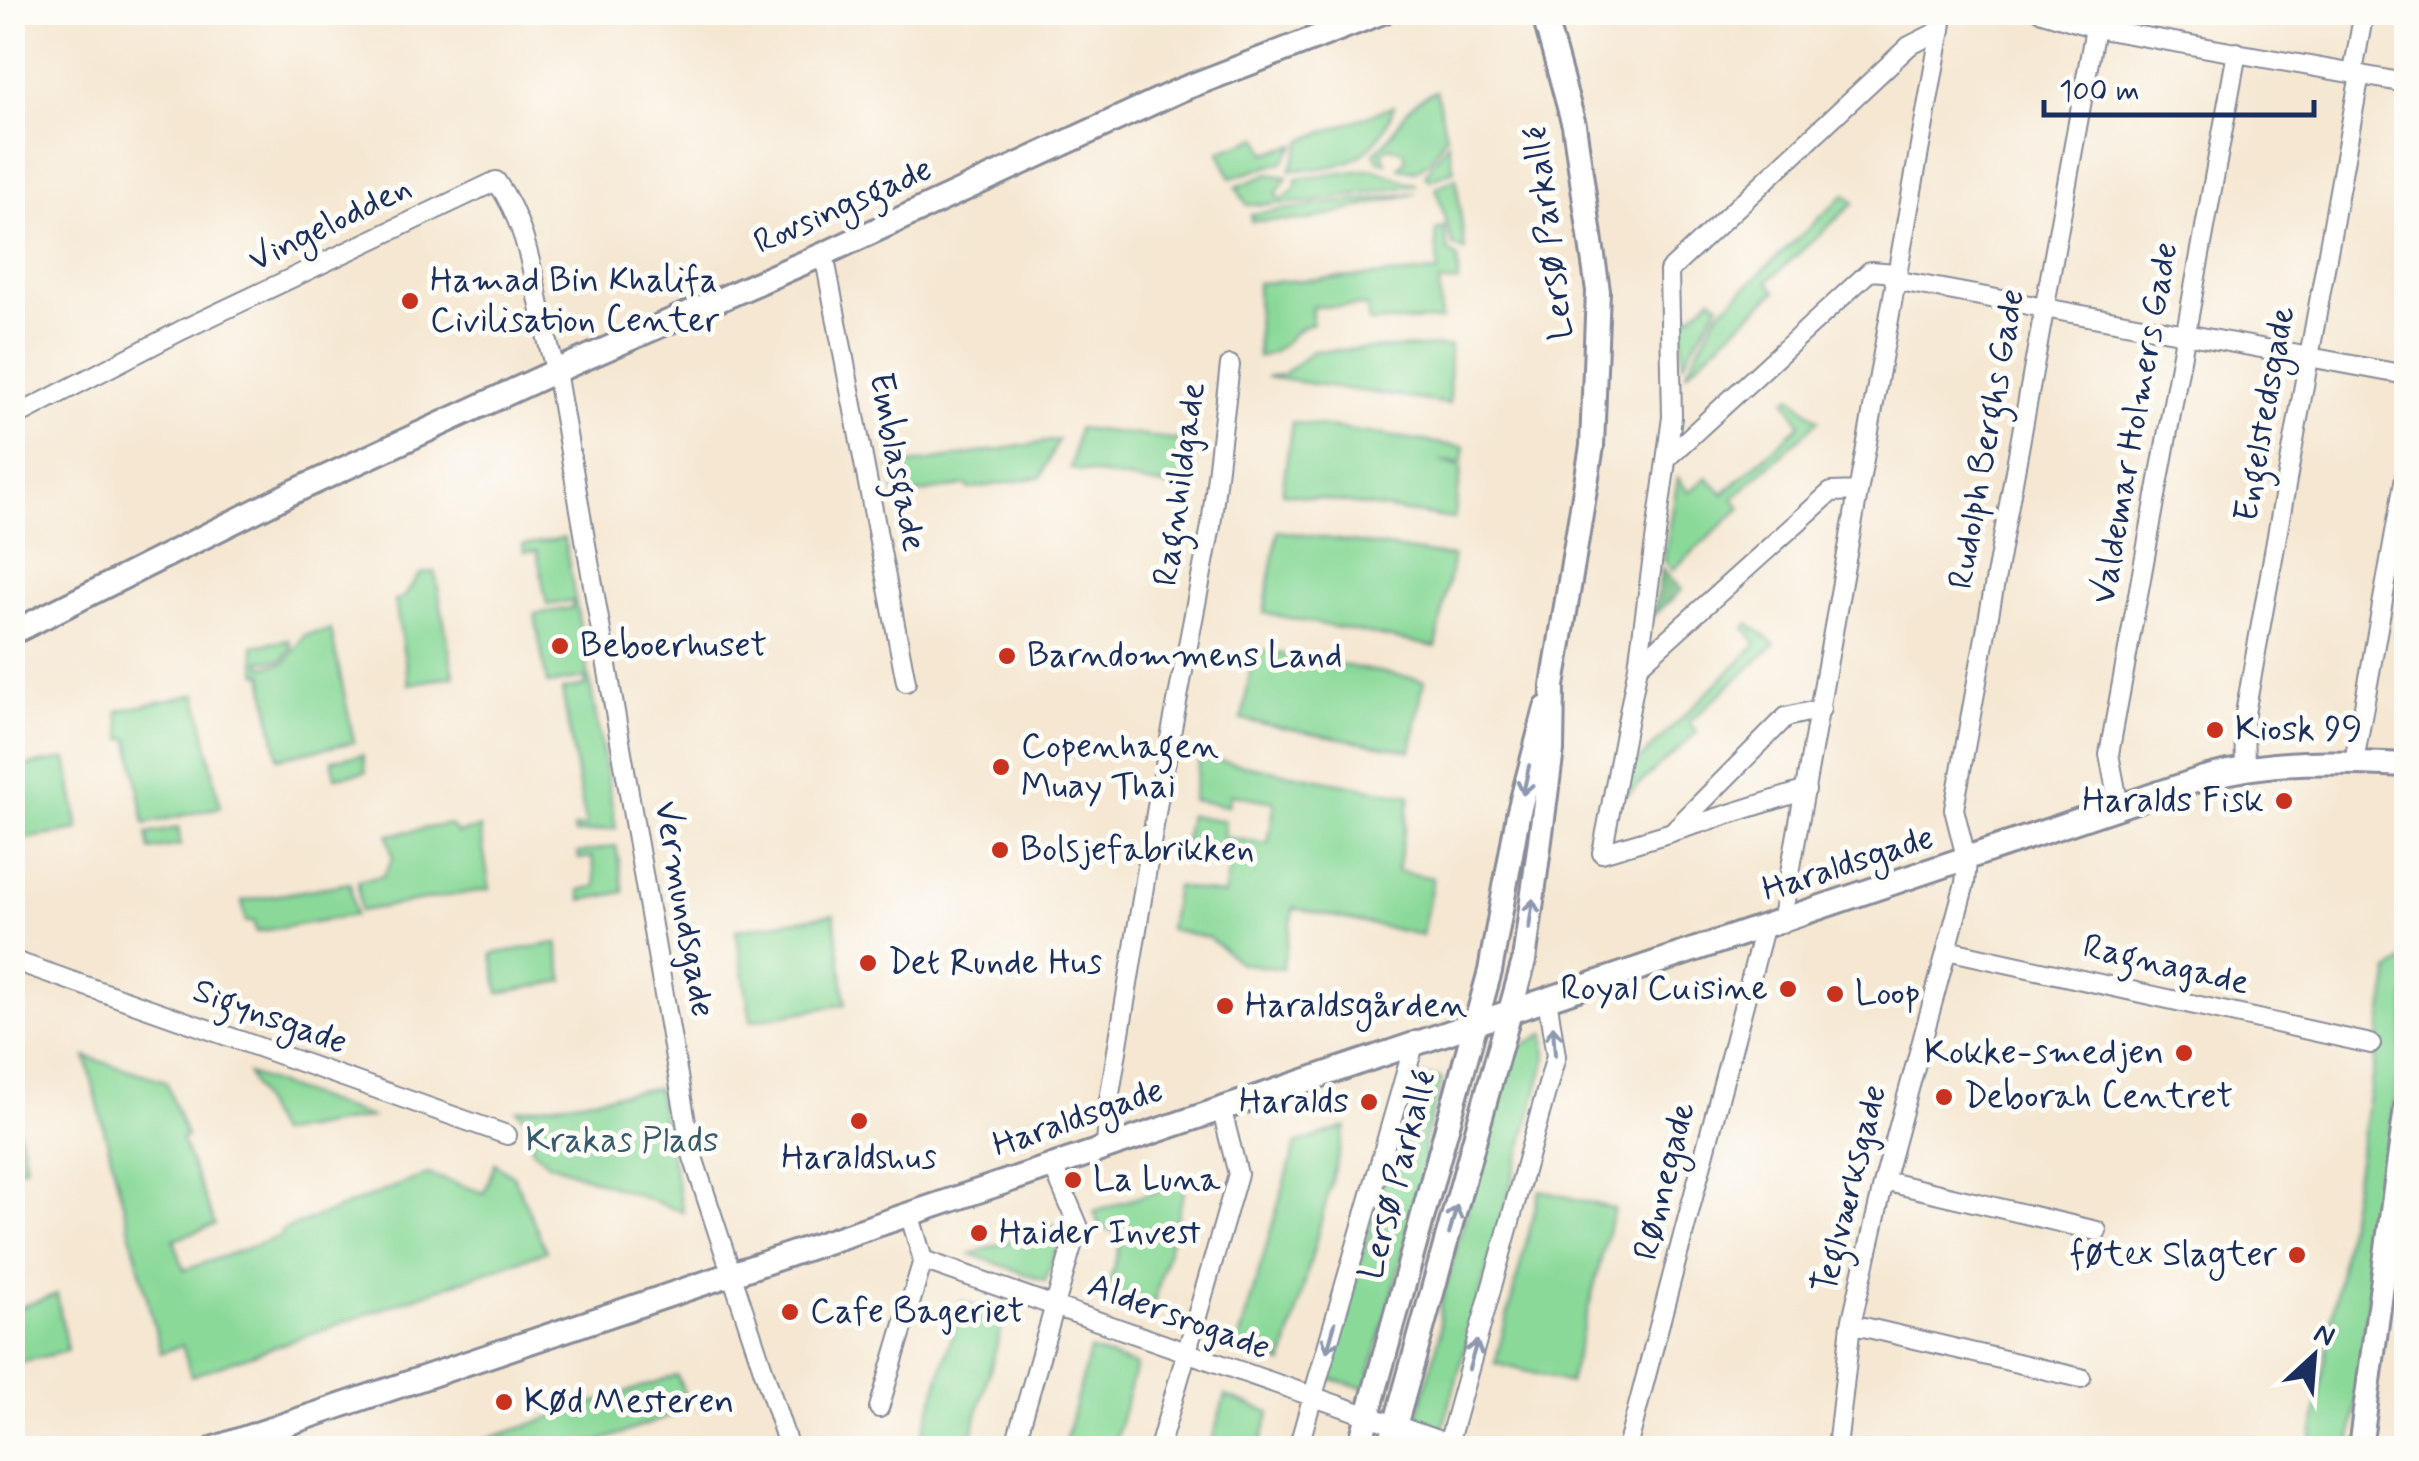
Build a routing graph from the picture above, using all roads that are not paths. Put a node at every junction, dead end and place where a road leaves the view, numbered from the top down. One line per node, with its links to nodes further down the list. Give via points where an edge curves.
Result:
1 (1384, 12): 10 (street, Rovsingsgade, via 1180,90)
2 (1543, 12): 25 (street, Lersø Parkallé, via 1574,126 1598,290 1592,446)
3 (2042, 12): 6 (street)
4 (2364, 12): 8 (street, Engelstedsgade)
5 (1943, 22): 11 (street, Rønnegade); 19 (street, via 1909,46 1669,271)
6 (2095, 28): 7 (street); 12 (street, Rudolph Berghs Gade)
7 (2237, 52): 8 (street); 13 (street, Valdemar Holmers Gade)
8 (2356, 73): 9 (street); 14 (street, Engelstedsgade)
9 (2406, 83)
10 (824, 254): 16 (street, Rovsingsgade); 24 (street, Emblasgade)
11 (1895, 276): 12 (street); 19 (street, via 1870,272); 21 (street, Rønnegade)
12 (2042, 310): 13 (street); 33 (street, Rudolph Berghs Gade, via 1954,809)
13 (2184, 335): 14 (street); 31 (street, Valdemar Holmers Gade, via 2109,754)
14 (2308, 357): 17 (street); 29 (street, Engelstedsgade, via 2244,719)
15 (1230, 364): 45 (street, Ragnhildgade, via 1211,526 1154,819)
16 (556, 371): 18 (street, Vingelodden, via 516,209 496,181); 22 (street, Rovsingsgade); 51 (street, Vermundsgade, via 691,1151)
17 (2406, 375)
18 (12, 418)
19 (1668, 457): 23 (street)
20 (2406, 471): 27 (street)
21 (1858, 492): 23 (street, via 1831,492); 26 (street, Rønnegade)
22 (12, 633)
23 (1638, 666): 32 (street, via 1602,854)
24 (906, 682)
25 (1553, 686): 38 (street, Lersø Parkallé, one-way to 25, via 1535,890); 39 (street, Lersø Parkallé, one-way to 39, via 1533,745)
26 (1821, 709): 30 (street, Rønnegade); 32 (street, via 1786,716)
27 (2354, 762): 28 (street, Haraldsgade); 29 (street, Haraldsgade)
28 (2406, 765)
29 (2245, 766): 31 (street, Haraldsgade)
30 (1806, 790): 32 (street); 34 (street, Rønnegade)
31 (2120, 806): 33 (street, Haraldsgade)
32 (1672, 832)
33 (1967, 861): 34 (street, Haraldsgade); 35 (street, Haraldsgade)
34 (1772, 926): 37 (street, Haraldsgade); 68 (street, Rønnegade)
35 (1946, 950): 41 (street, Ragnagade); 47 (street, Teglværksgade)
36 (12, 960): 44 (street, Sigynsgade)
37 (1548, 998): 38 (street, Haraldsgade); 61 (street, one-way to 37, via 1556,1056)
38 (1511, 1010): 39 (street, Haraldsgade); 59 (street, Lersø Parkallé, one-way to 38)
39 (1476, 1021): 40 (street, Haraldsgade); 58 (street, Lersø Parkallé)
40 (1415, 1041): 42 (street, Haraldsgade); 56 (street, Lersø Parkallé, one-way to 56)
41 (2371, 1044)
42 (1221, 1106): 45 (street, Haraldsgade); 54 (street, via 1238,1174)
43 (2406, 1108): 70 (street)
44 (506, 1135)
45 (1106, 1146): 46 (street, Haraldsgade)
46 (1052, 1164): 48 (street, Haraldsgade); 52 (street, via 1078,1226)
47 (1884, 1181): 49 (street); 53 (street, Teglværksgade)
48 (909, 1213): 50 (street); 51 (street, Haraldsgade)
49 (2097, 1230)
50 (923, 1260): 52 (street, Aldersrogade); 57 (street)
51 (731, 1274): 60 (street, Haraldsgade); 63 (street, Vermundsgade)
52 (1053, 1306): 54 (street, Aldersrogade); 64 (street)
53 (1850, 1324): 55 (street); 69 (street, Teglværksgade)
54 (1186, 1356): 56 (street, Aldersrogade); 65 (street)
55 (2081, 1378)
56 (1312, 1400): 58 (street, Aldersrogade); 66 (street, Lersø Parkallé)
57 (879, 1408)
58 (1368, 1418): 59 (street, Aldersrogade); 67 (street, Lersø Parkallé)
59 (1392, 1438): 61 (street, Aldersrogade)
60 (241, 1444): 62 (street, Haraldsgade)
61 (1452, 1447)
62 (214, 1448)
63 (788, 1448)
64 (1014, 1448)
65 (1159, 1448)
66 (1298, 1448)
67 (1359, 1448)
68 (1627, 1448)
69 (1837, 1448)
70 (2360, 1448)

